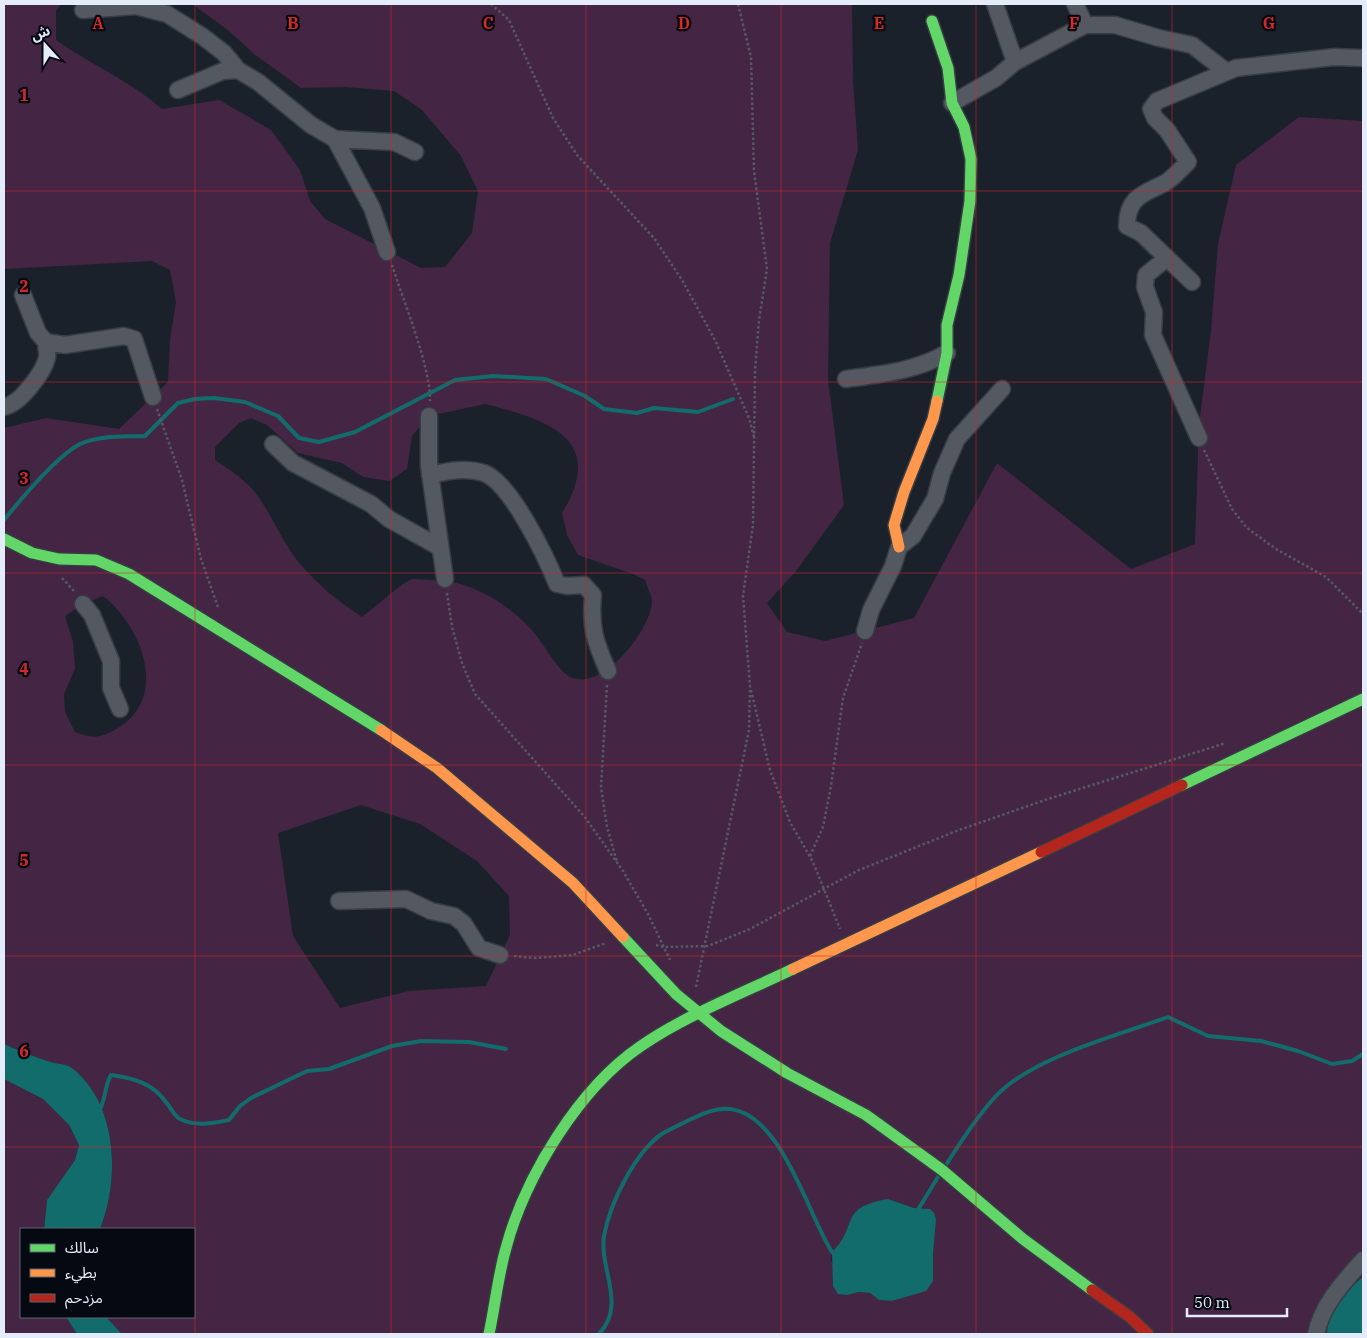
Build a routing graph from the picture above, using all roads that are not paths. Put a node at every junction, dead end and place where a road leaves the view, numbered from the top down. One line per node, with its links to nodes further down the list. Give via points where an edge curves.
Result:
1 (995, 4): 7 (street)
2 (1075, 4): 5 (street)
3 (83, 10): 8 (street, via 136,6 168,14 224,53)
4 (932, 21): 11 (street, via 948,68)
5 (1085, 25): 7 (street); 9 (street, via 1115,25 1192,45)
6 (1363, 58): 9 (street, via 1334,57 1236,68)
7 (1015, 62): 11 (street, via 996,78)
8 (238, 70): 10 (street, via 223,71); 12 (street, via 311,125)
9 (1227, 72): 15 (street, via 1157,102 1151,109 1188,162 1166,182 1148,189 1136,199 1127,211 1127,226 1141,233)
10 (178, 90)
11 (952, 103): 19 (street, via 964,127 971,158 970,201 959,275 947,325)
12 (335, 139): 13 (street, via 394,142); 14 (street, via 372,208)
13 (415, 152)
14 (387, 252)
15 (1167, 258): 16 (street); 25 (street, via 1146,275 1145,287 1154,312 1153,335)
16 (1192, 282)
17 (23, 295): 18 (street, via 38,333)
18 (46, 342): 22 (street, via 64,345 124,336 134,340); 23 (street, via 47,356 42,371 28,389)
19 (947, 353): 20 (street, via 928,364); 30 (street, via 933,419 894,525)
20 (846, 379)
21 (1002, 389): 30 (street, via 957,439 931,508 913,536)
22 (154, 397)
23 (4, 407)
24 (429, 416): 27 (street)
25 (1199, 438)
26 (273, 444): 29 (street, via 292,463 371,504 389,519)
27 (430, 475): 29 (street); 34 (street, via 450,470 473,470 498,481 529,526 557,584 584,585 593,595 594,641)
28 (4, 539): 39 (street, via 32,553 59,559 96,560 129,574 347,707 437,768 573,883 676,994)
29 (439, 547): 31 (street)
30 (899, 547): 33 (street)
31 (445, 580)
32 (84, 604): 36 (street, via 92,615 111,661 111,688)
33 (865, 631)
34 (608, 671)
35 (1363, 699): 39 (street, via 847,945)
36 (120, 709)
37 (339, 901): 38 (street, via 406,898 431,911 454,916 464,924 479,948)
38 (500, 955)
39 (697, 1012): 41 (street, via 640,1046 608,1073 574,1112 522,1204 506,1248); 42 (street, via 746,1048 866,1115 942,1170 1023,1239 1130,1317)
40 (1363, 1260): 43 (street, via 1338,1289 1319,1319)
41 (490, 1334)
42 (1148, 1334)
43 (1316, 1334)

